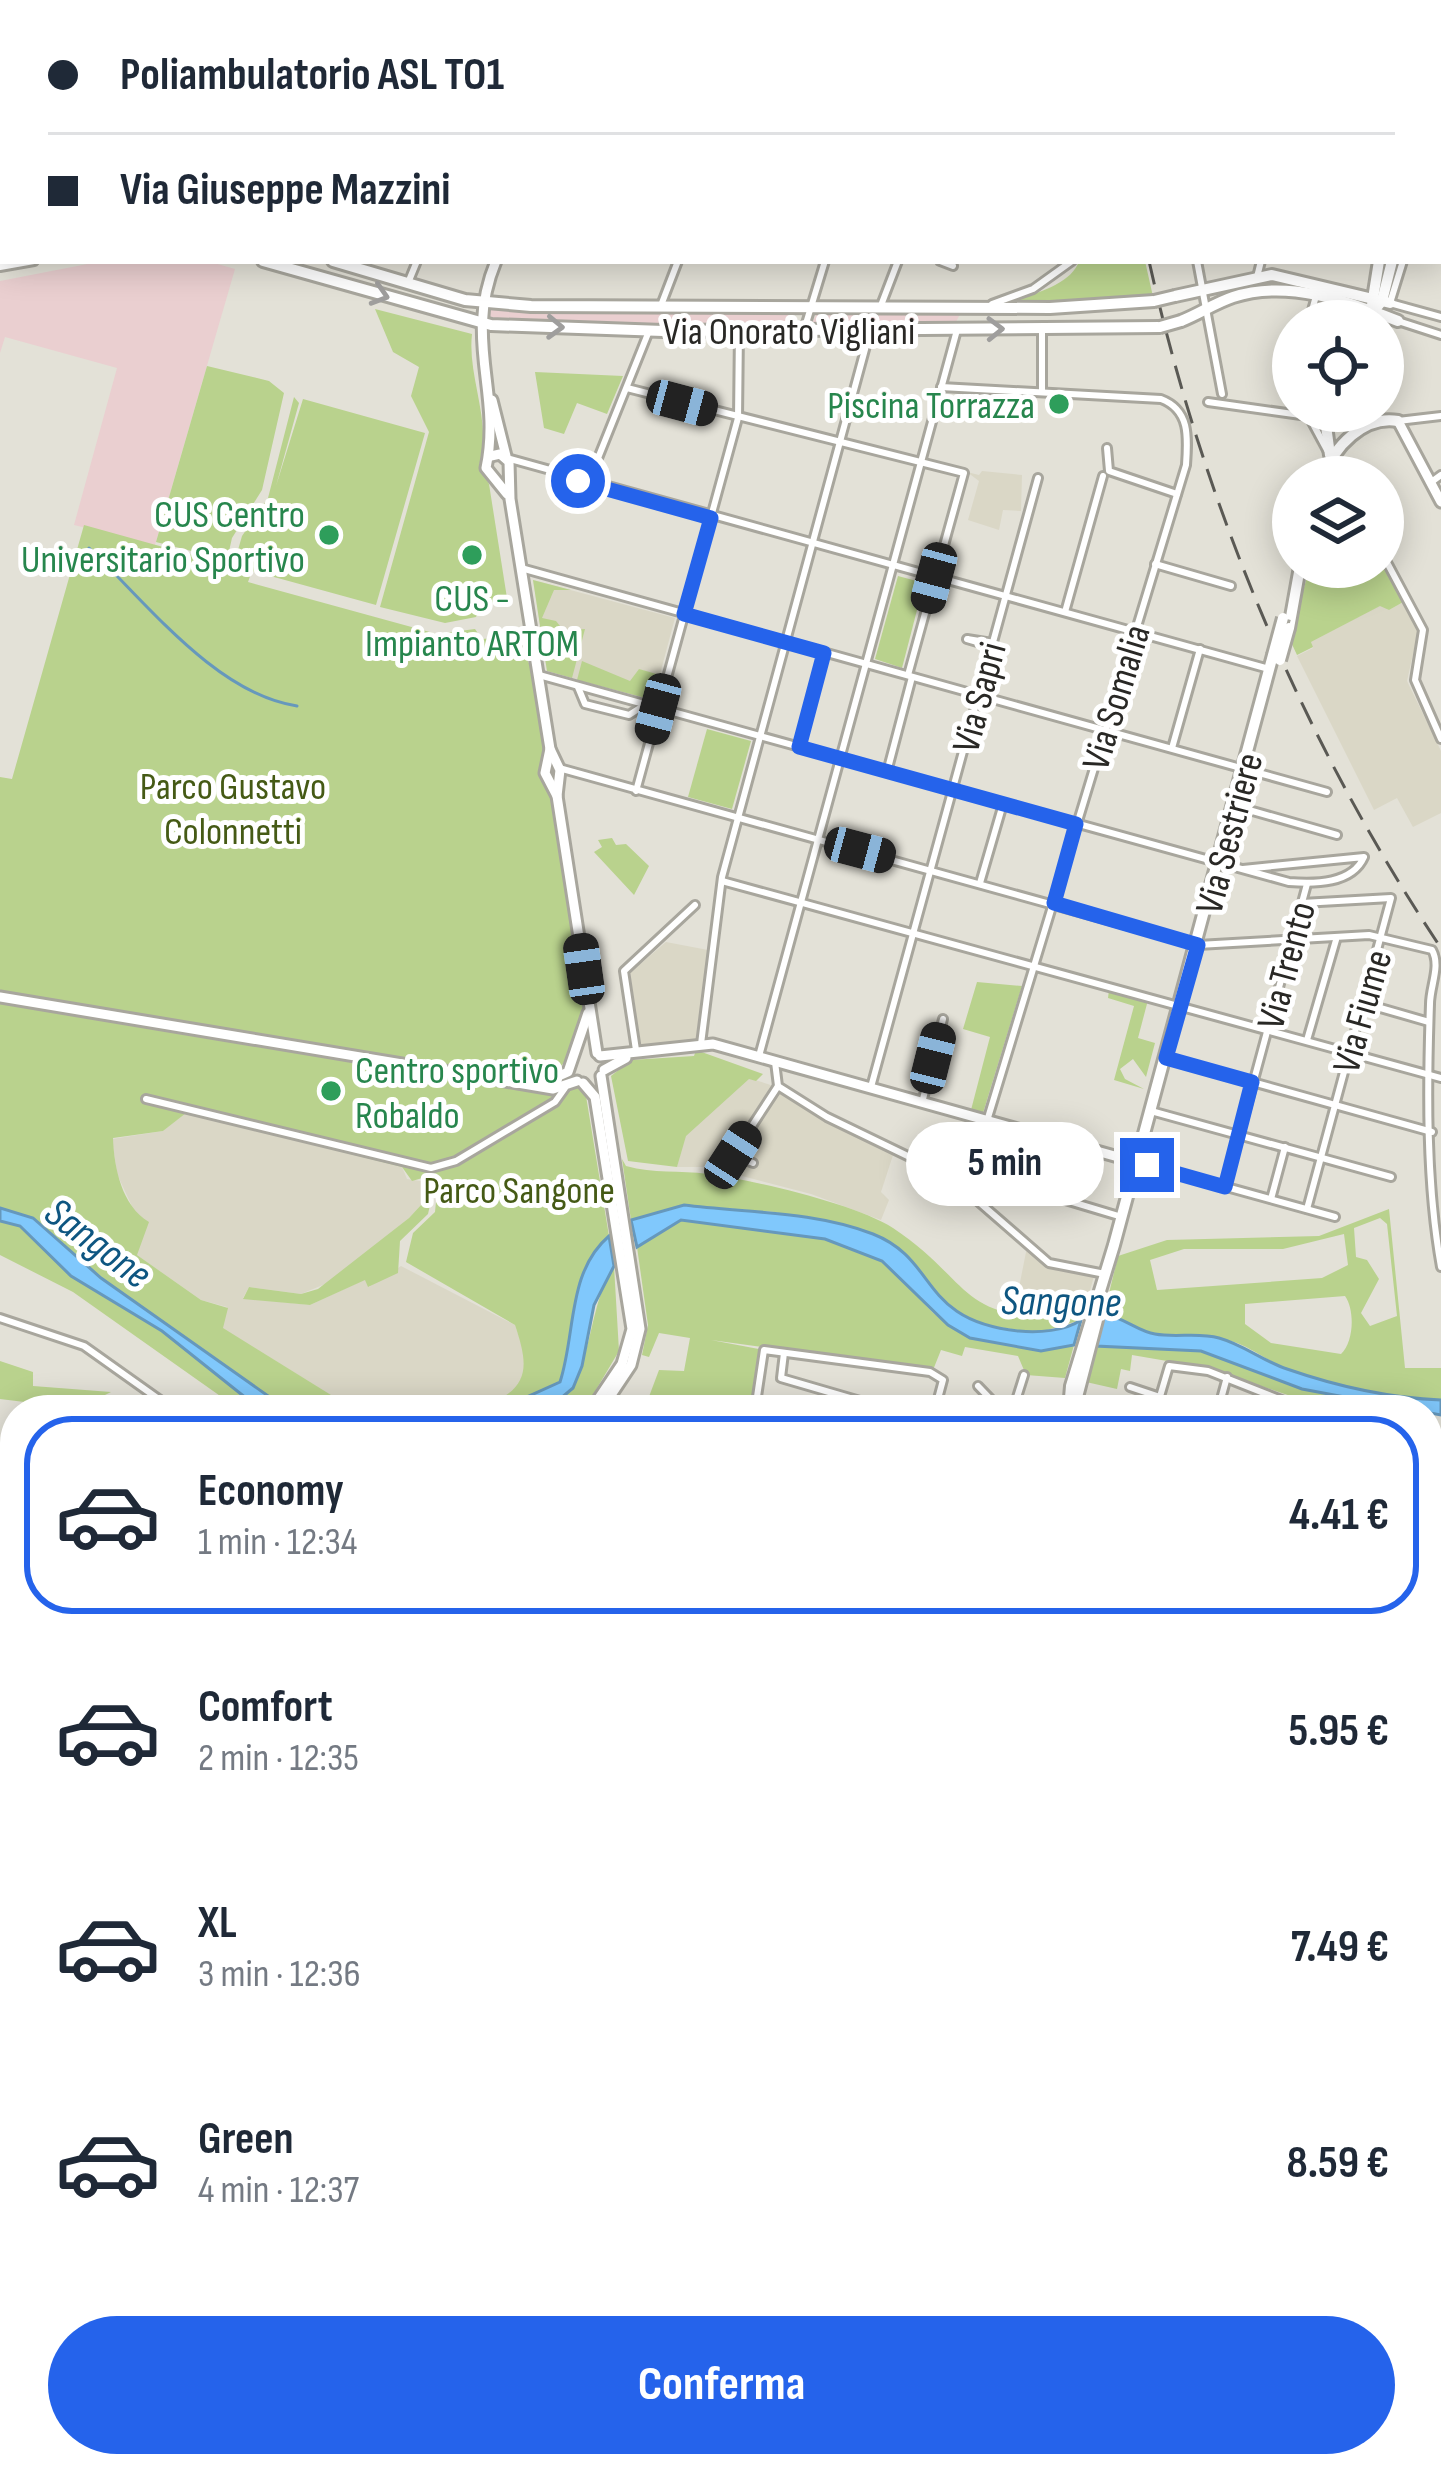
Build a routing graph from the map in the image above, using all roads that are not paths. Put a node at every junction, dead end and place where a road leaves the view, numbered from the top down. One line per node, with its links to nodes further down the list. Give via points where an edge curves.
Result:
1 (273, 264): 33 (main road, Via Onorato Vigliani, one-way to 33)
2 (343, 264): 17 (main road, Via Onorato Vigliani)
3 (416, 264): 17 (street)
4 (495, 264): 25 (street)
5 (677, 264): 29 (street)
6 (823, 264): 26 (street)
7 (897, 264): 28 (street)
8 (948, 264): 15 (street)
9 (1068, 264): 27 (street)
10 (1198, 264): 19 (street)
11 (1261, 264): 16 (street)
12 (1378, 264): 22 (main road)
13 (1391, 264): 23 (main road)
14 (1401, 264): 24 (street)
15 (953, 266)
16 (1257, 277): 18 (main road, Via Onorato Vigliani); 19 (main road, Via Onorato Vigliani)
17 (408, 283): 25 (main road, Via Onorato Vigliani)
18 (1315, 289): 20 (street); 21 (main road); 30 (main road, Via Onorato Vigliani, via 1262,290)
19 (1202, 290): 27 (main road, Via Onorato Vigliani, bridge, via 1122,307); 30 (street)
20 (1313, 300)
21 (1351, 300)
22 (1378, 300)
23 (1380, 300)
24 (1382, 300)
25 (480, 303): 29 (main road, Via Onorato Vigliani); 33 (street)
26 (806, 308): 28 (main road, Via Onorato Vigliani); 29 (main road, Via Onorato Vigliani); 38 (street)
27 (984, 308): 28 (main road, Via Onorato Vigliani)
28 (880, 309)
29 (659, 310)
30 (1206, 310): 35 (main road, Via Onorato Vigliani, bridge, via 1160,327); 45 (street)
31 (1404, 312): 32 (street)
32 (1441, 317)
33 (479, 323): 36 (main road, Via Onorato Vigliani, one-way to 36); 46 (street)
34 (1404, 323): 41 (street)
35 (1042, 329): 39 (main road, Via Onorato Vigliani, one-way to 35); 44 (street)
36 (650, 330): 37 (main road, Via Onorato Vigliani); 43 (street)
37 (739, 330): 38 (main road, Via Onorato Vigliani); 50 (street)
38 (804, 330): 40 (main road, Via Onorato Vigliani)
39 (957, 330): 40 (main road, Via Onorato Vigliani); 42 (street)
40 (869, 331): 56 (street)
41 (1441, 334)
42 (941, 387): 44 (street); 60 (street)
43 (627, 388): 50 (street); 65 (street)
44 (1042, 390): 67 (street, Via Somalia, via 1161,398 1181,414 1187,449)
45 (1222, 394)
46 (490, 395): 58 (street); 61 (street)
47 (1208, 402): 48 (street)
48 (1272, 409)
49 (1441, 416): 51 (street)
50 (738, 418): 56 (street); 69 (street)
51 (1404, 420)
52 (1317, 432): 59 (street)
53 (1327, 432): 59 (main road)
54 (1360, 432): 59 (main road)
55 (1404, 432): 66 (street)
56 (839, 443): 60 (street); 70 (street)
57 (1107, 448): 67 (street, via 1109,471)
58 (491, 455): 61 (street); 61 (street, via 486,468)
59 (1330, 455)
60 (921, 463): 72 (street); 74 (street, via 964,473)
61 (505, 467): 65 (street); 73 (street)
62 (1441, 475): 66 (street)
63 (1103, 476): 79 (street)
64 (1038, 478): 78 (street, Via Sapri)
65 (588, 483): 69 (street)
66 (1430, 483): 68 (street)
67 (1177, 494): 71 (street, Via Somalia)
68 (1441, 502)
69 (711, 518): 70 (street); 80 (street)
70 (811, 544): 72 (street); 82 (street)
71 (1155, 564): 75 (street); 81 (street, Via Somalia)
72 (893, 566): 74 (street); 86 (street)
73 (521, 568): 80 (street); 87 (street)
74 (935, 578): 78 (street); 88 (street)
75 (1231, 586)
76 (1295, 588): 85 (main road, Via Sestriere, bridge)
77 (1401, 588): 94 (street, via 1423,630 1415,680)
78 (1005, 596): 79 (street); 90 (street, Via Sapri)
79 (1065, 612): 81 (street)
80 (684, 614): 82 (street); 92 (street)
81 (1135, 631): 83 (street); 95 (street, Via Somalia)
82 (784, 642): 84 (street); 96 (street)
83 (1200, 649): 85 (street); 99 (street)
84 (824, 653): 86 (street); 98 (street)
85 (1275, 662): 101 (main road, Via Sestriere)
86 (866, 664): 88 (street); 100 (street)
87 (538, 675): 89 (street); 102 (street)
88 (910, 676): 90 (street); 103 (street)
89 (578, 687): 91 (street); 91 (street, via 585,704 629,715)
90 (978, 694): 95 (street); 104 (street, Via Sapri)
91 (644, 705): 92 (street)
92 (658, 709): 96 (street); 105 (street)
93 (1441, 715): 94 (street)
94 (1435, 728): 97 (street)
95 (1104, 730): 99 (street); 110 (street, Via Somalia)
96 (759, 737): 98 (street); 109 (street)
97 (1441, 740)
98 (799, 747): 100 (street)
99 (1172, 748): 101 (street)
100 (840, 758): 103 (street); 112 (street)
101 (1246, 769): 106 (street); 108 (main road, Via Sestriere)
102 (554, 770): 105 (street); 132 (street)
103 (886, 772): 104 (street)
104 (952, 790): 107 (street); 114 (street, Via Sapri)
105 (636, 791): 109 (street)
106 (1327, 792)
107 (1003, 804): 110 (street); 118 (street)
108 (1235, 806): 111 (street); 113 (main road, Via Sestriere)
109 (737, 819): 112 (street); 116 (street)
110 (1076, 824): 113 (street); 120 (street, Via Somalia)
111 (1337, 835)
112 (817, 838): 114 (street); 119 (street)
113 (1219, 863): 115 (street); 127 (main road, Via Sestriere)
114 (930, 869): 118 (street); 123 (street, Via Sapri)
115 (1244, 869): 117 (street); 117 (street, via 1364,857 1337,880)
116 (722, 881): 119 (street); 137 (street)
117 (1307, 882): 121 (street, Via Trento)
118 (980, 883): 120 (street)
119 (801, 902): 123 (street); 142 (street)
120 (1054, 903): 127 (street); 128 (street, Via Somalia)
121 (1302, 903): 124 (street, Via Fiume, via 1391,898); 126 (street, Via Trento)
122 (695, 905): 140 (street, via 624,971)
123 (913, 934): 128 (street); 153 (street, Via Sapri)
124 (1382, 937): 125 (street); 130 (street, Via Fiume); 134 (street, via 1437,956)
125 (1337, 938): 126 (street); 136 (street)
126 (1291, 942): 127 (street); 135 (street, Via Trento)
127 (1198, 945): 131 (main road, Via Sestriere)
128 (1036, 964): 131 (street); 158 (street, Via Somalia)
129 (0, 997): 151 (street)
130 (1363, 1003): 134 (street); 139 (street, Via Fiume)
131 (1180, 1004): 135 (street); 143 (main road, Via Sestriere)
132 (589, 1008): 138 (street); 141 (street)
133 (943, 1019): 155 (street)
134 (1429, 1022): 147 (street)
135 (1267, 1030): 136 (street); 150 (street, Via Trento)
136 (1307, 1040): 139 (street)
137 (700, 1044): 140 (street); 142 (street)
138 (576, 1052): 141 (street); 145 (street)
139 (1349, 1052): 147 (street); 156 (street, Via Fiume)
140 (637, 1054): 141 (street); 146 (street)
141 (598, 1055): 146 (street)
142 (759, 1057): 144 (street)
143 (1166, 1058): 150 (street); 157 (main road, Via Sestriere)
144 (775, 1062): 152 (street); 153 (street)
145 (568, 1072): 149 (street); 151 (street)
146 (602, 1073): 149 (street); 174 (street)
147 (1430, 1075): 148 (street); 159 (street)
148 (1441, 1078)
149 (580, 1082): 151 (street); 174 (street, via 595,1096)
150 (1252, 1082): 156 (street); 160 (street, Via Trento)
151 (558, 1085): 154 (street, via 555,1102 431,1168)
152 (778, 1086): 166 (street, via 733,1155); 179 (street, via 906,1152 1049,1262)
153 (871, 1088): 155 (street)
154 (152, 1100)
155 (922, 1102): 158 (street)
156 (1334, 1105): 159 (street); 164 (street, Via Fiume)
157 (1151, 1111): 160 (street); 165 (main road, Via Sestriere)
158 (987, 1120): 161 (street)
159 (1432, 1132): 168 (street)
160 (1238, 1134): 163 (street); 170 (street, Via Trento)
161 (1042, 1136): 162 (street); 171 (street)
162 (1072, 1144): 165 (street); 172 (street)
163 (1285, 1147): 164 (street); 173 (street)
164 (1319, 1156): 169 (street); 175 (street, Via Fiume)
165 (1136, 1162): 170 (street); 176 (main road, Via Sestriere)
166 (753, 1163)
167 (942, 1163): 171 (street)
168 (1437, 1174): 178 (street)
169 (1391, 1177)
170 (1225, 1187): 173 (street)
171 (1027, 1191): 172 (street)
172 (1057, 1199): 176 (street)
173 (1271, 1199): 175 (street)
174 (618, 1202): 181 (street)
175 (1306, 1209): 177 (street)
176 (1122, 1217): 179 (main road, Via Sestriere)
177 (1335, 1217)
178 (1440, 1266): 180 (street)
179 (1105, 1274): 196 (main road, Via Sestriere)
180 (1441, 1277)
181 (635, 1317): 189 (street, via 626,1353); 190 (street, via 631,1365)
182 (0, 1318): 188 (street, via 84,1346)
183 (784, 1353): 191 (street, via 764,1350); 192 (street, via 781,1378); 193 (street, via 930,1372 943,1380)
184 (1024, 1375): 195 (street)
185 (1227, 1378): 198 (street, via 1169,1366); 199 (street); 200 (street)
186 (978, 1386): 194 (street)
187 (1130, 1387): 197 (street)
188 (153, 1395)
189 (600, 1395)
190 (611, 1395)
191 (757, 1395)
192 (839, 1395)
193 (939, 1395)
194 (987, 1395)
195 (1018, 1395)
196 (1074, 1395)
197 (1154, 1395)
198 (1161, 1395)
199 (1222, 1395)
200 (1267, 1395)

